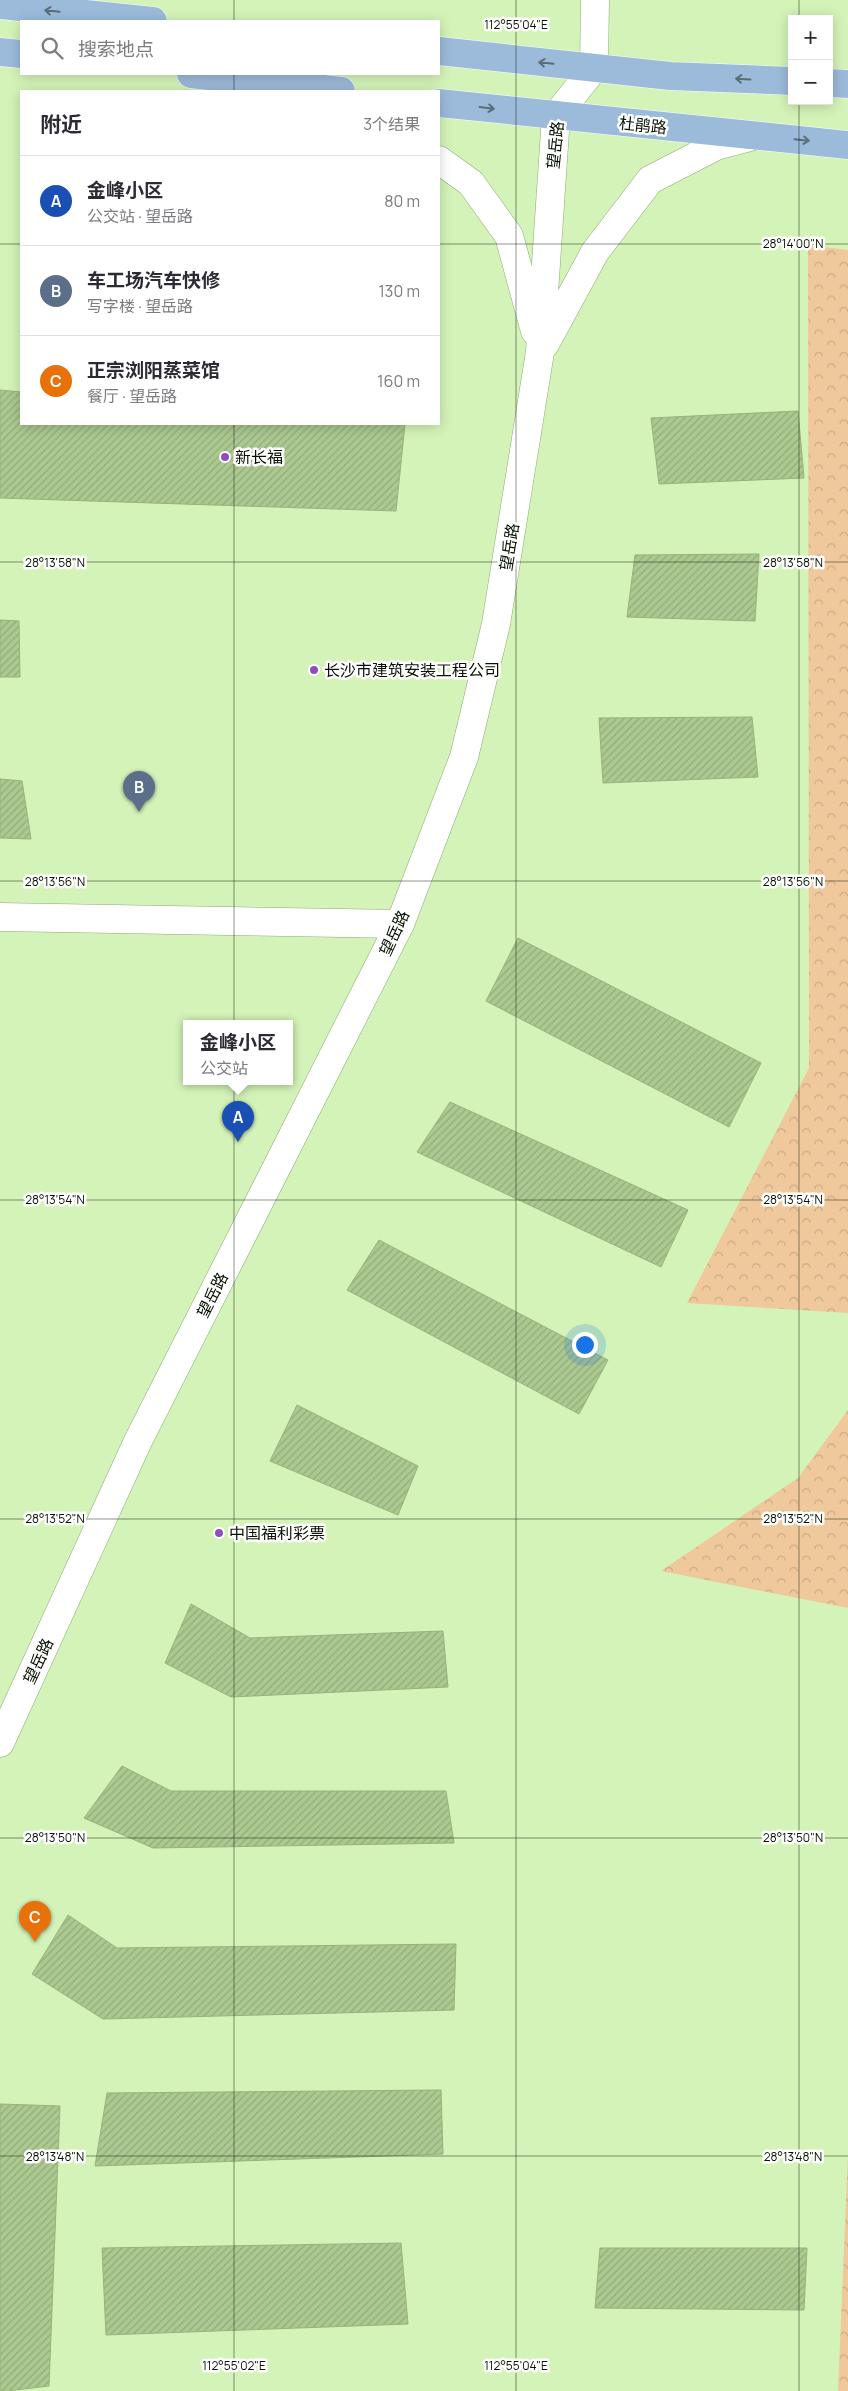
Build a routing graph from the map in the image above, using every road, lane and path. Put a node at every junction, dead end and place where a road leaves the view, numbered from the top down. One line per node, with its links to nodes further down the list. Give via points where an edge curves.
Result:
1 (595, 0): 7 (street)
2 (0, 5): 3 (main road, one-way to 2)
3 (143, 20)
4 (440, 51): 7 (main road, one-way to 4)
5 (0, 52): 6 (main road)
6 (20, 54)
7 (594, 68): 9 (main road, one-way to 7, via 670,76); 14 (street, 望岳路)
8 (200, 75): 12 (main road)
9 (788, 81)
10 (833, 83): 11 (main road)
11 (848, 84)
12 (331, 90)
13 (440, 103): 14 (main road, 杜鹃路, one-way to 14)
14 (556, 116): 15 (main road, 杜鹃路); 18 (street, 望岳路)
15 (756, 136): 16 (main road, 杜鹃路, one-way to 16); 18 (street, via 716,146 650,180 595,252)
16 (848, 145)
17 (440, 161): 18 (street, via 471,183 509,236)
18 (540, 352): 20 (street, 望岳路, via 496,624 464,757)
19 (0, 917): 20 (street)
20 (400, 924): 21 (street, 望岳路, via 138,1441)
21 (0, 1743)

